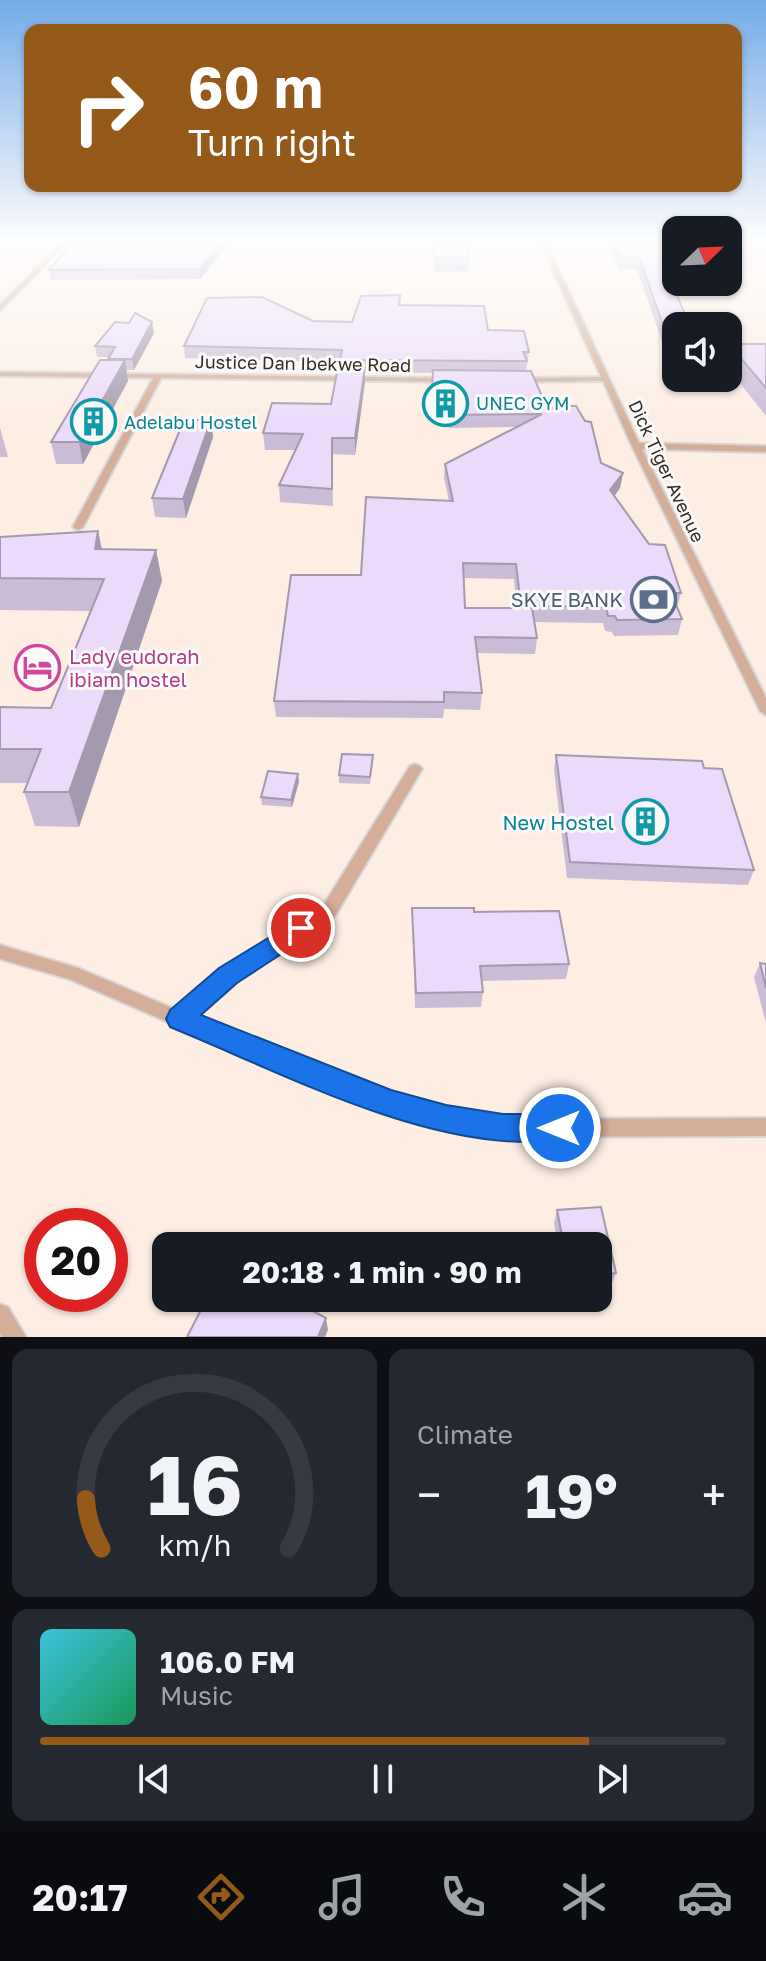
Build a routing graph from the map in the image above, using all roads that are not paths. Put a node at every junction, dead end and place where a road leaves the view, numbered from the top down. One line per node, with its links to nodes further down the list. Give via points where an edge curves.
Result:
1 (572, 304): 4 (lane, Dick Tiger Avenue)
2 (0, 374): 3 (lane, Justice Dan Ibekwe Road)
3 (158, 377): 5 (lane, Justice Dan Ibekwe Road); 9 (lane)
4 (606, 379): 6 (lane); 7 (lane, Dick Tiger Avenue)
5 (452, 380)
6 (514, 380)
7 (636, 446): 8 (lane); 10 (lane, Dick Tiger Avenue)
8 (766, 449)
9 (78, 527)
10 (766, 711)
11 (415, 769): 13 (lane, via 329,911 228,976)
12 (0, 952): 13 (lane, via 72,973)
13 (179, 1019): 14 (lane, via 391,1104 446,1119 503,1128)
14 (766, 1127)
15 (0, 1315): 16 (lane)
16 (15, 1337)

